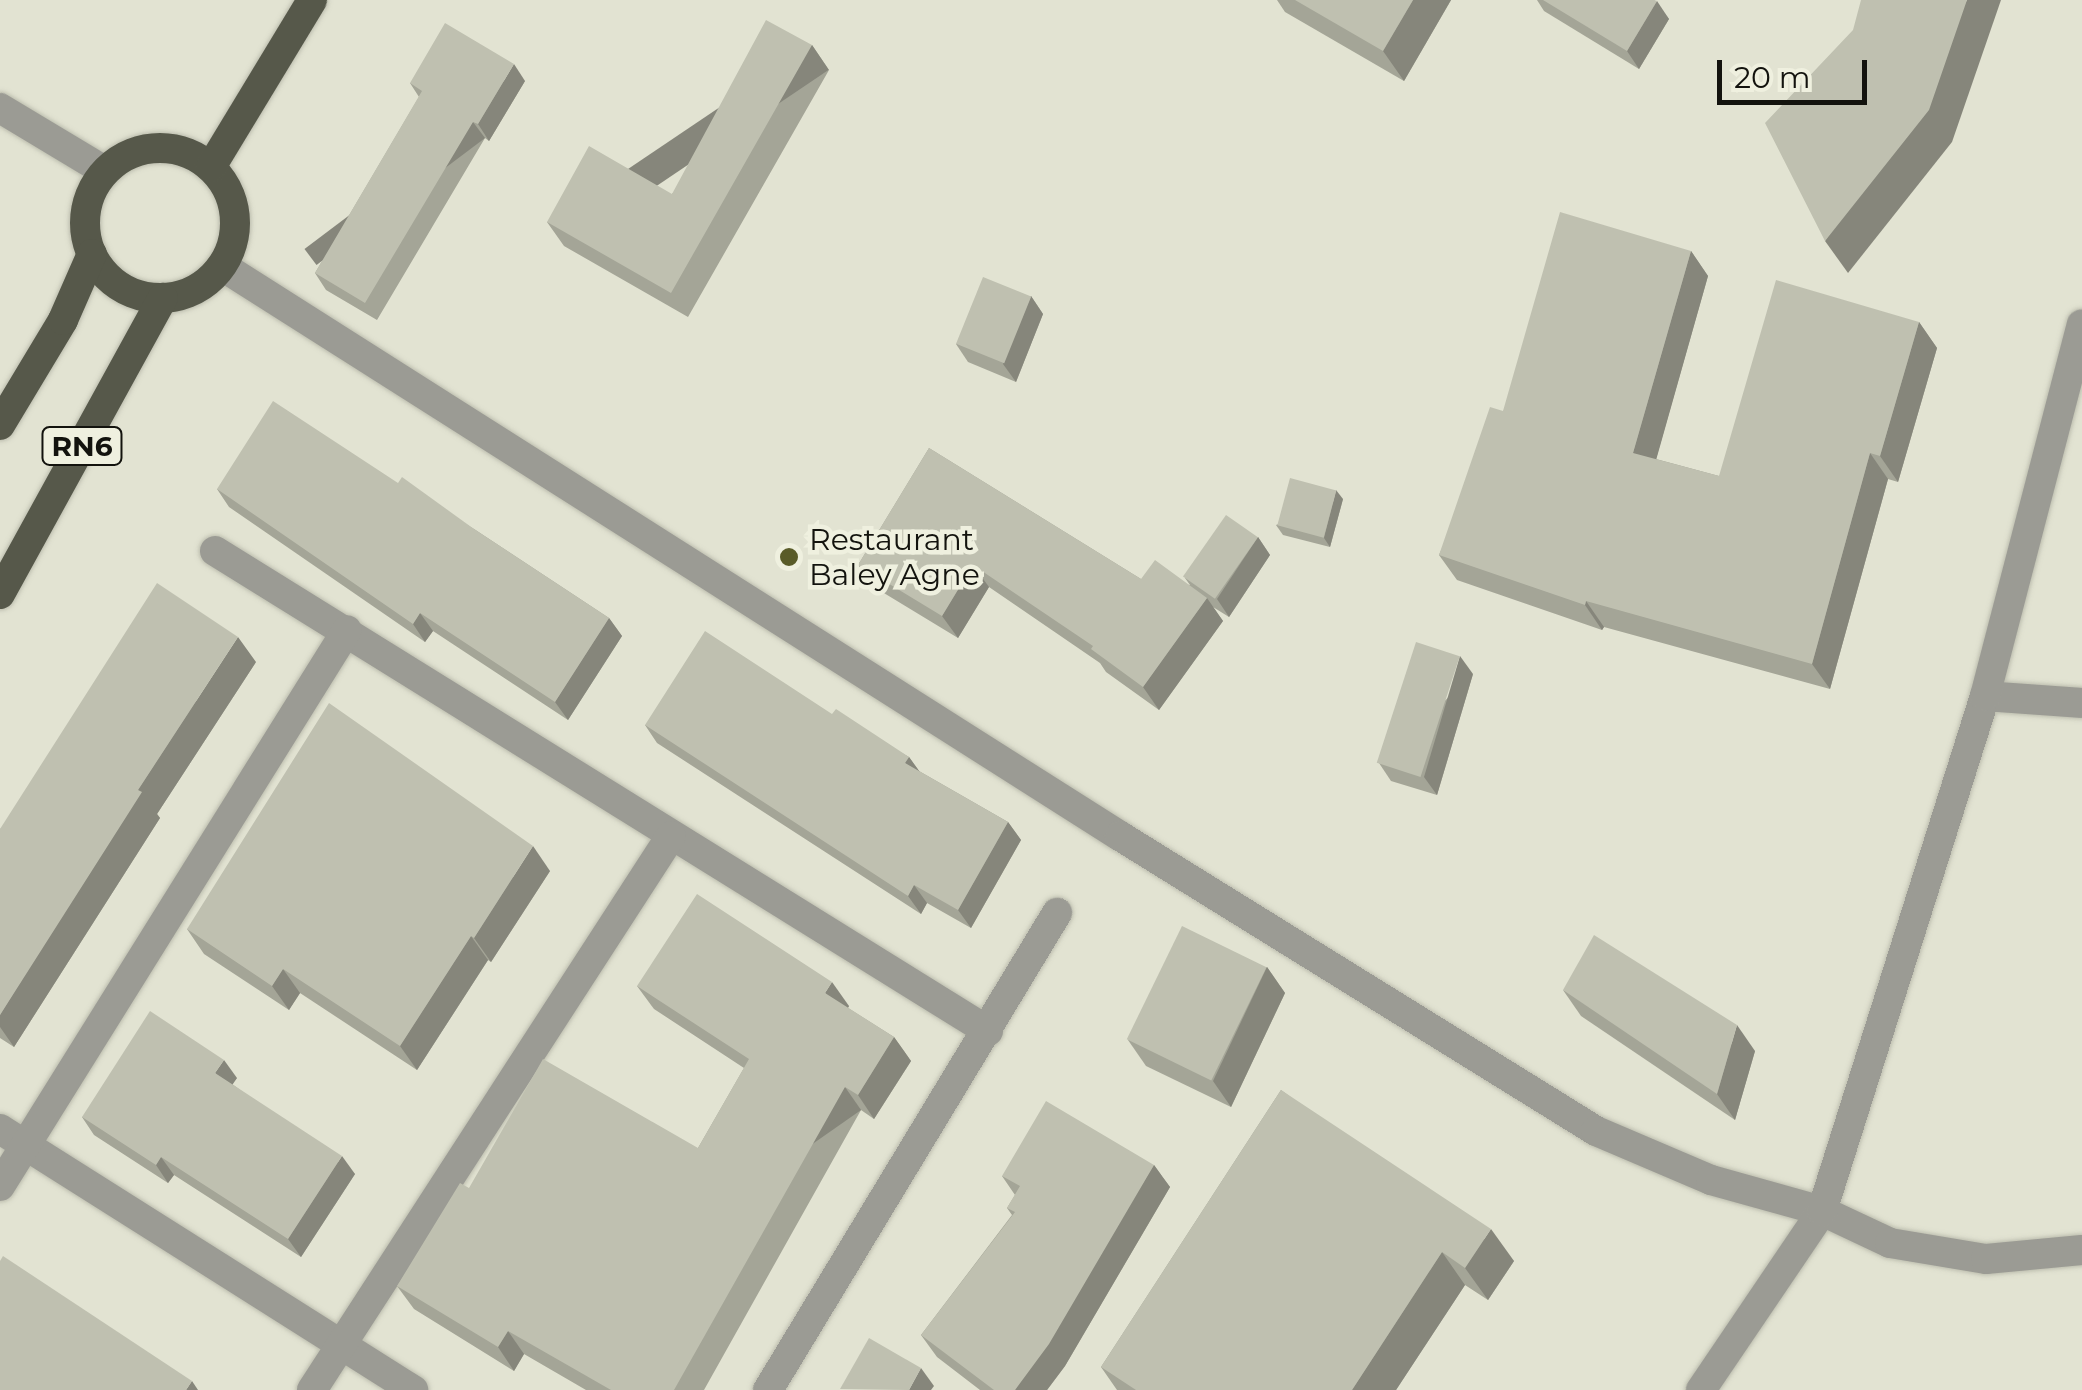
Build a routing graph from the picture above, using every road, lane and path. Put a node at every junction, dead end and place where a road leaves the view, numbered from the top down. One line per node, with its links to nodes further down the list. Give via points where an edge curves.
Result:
1 (312, 0): 3 (highway)
2 (0, 108): 4 (street)
3 (211, 167): 4 (highway, via 186,152 157,147 128,154); 6 (highway, via 235,214)
4 (105, 171): 5 (highway, via 89,196 84,226)
5 (92, 254): 7 (highway, via 108,279 134,294); 9 (highway, RN6, via 63,320)
6 (222, 266): 7 (highway, via 186,294); 21 (street, via 1596,1131 1711,1180)
7 (164, 298): 11 (highway, RN6)
8 (2082, 324): 13 (street)
9 (0, 425)
10 (215, 551): 12 (street)
11 (0, 594)
12 (348, 630): 15 (street); 19 (street)
13 (1986, 696): 14 (street); 21 (street)
14 (2082, 702)
15 (671, 836): 17 (street); 23 (street)
16 (1057, 913): 17 (street)
17 (988, 1031): 26 (street)
18 (0, 1129): 19 (street)
19 (26, 1146): 20 (street); 23 (street)
20 (0, 1186)
21 (1822, 1211): 22 (street, via 1890,1243 1986,1259); 27 (street)
22 (2082, 1250)
23 (340, 1344): 24 (street); 25 (street)
24 (312, 1390)
25 (413, 1390)
26 (768, 1390)
27 (1701, 1390)

